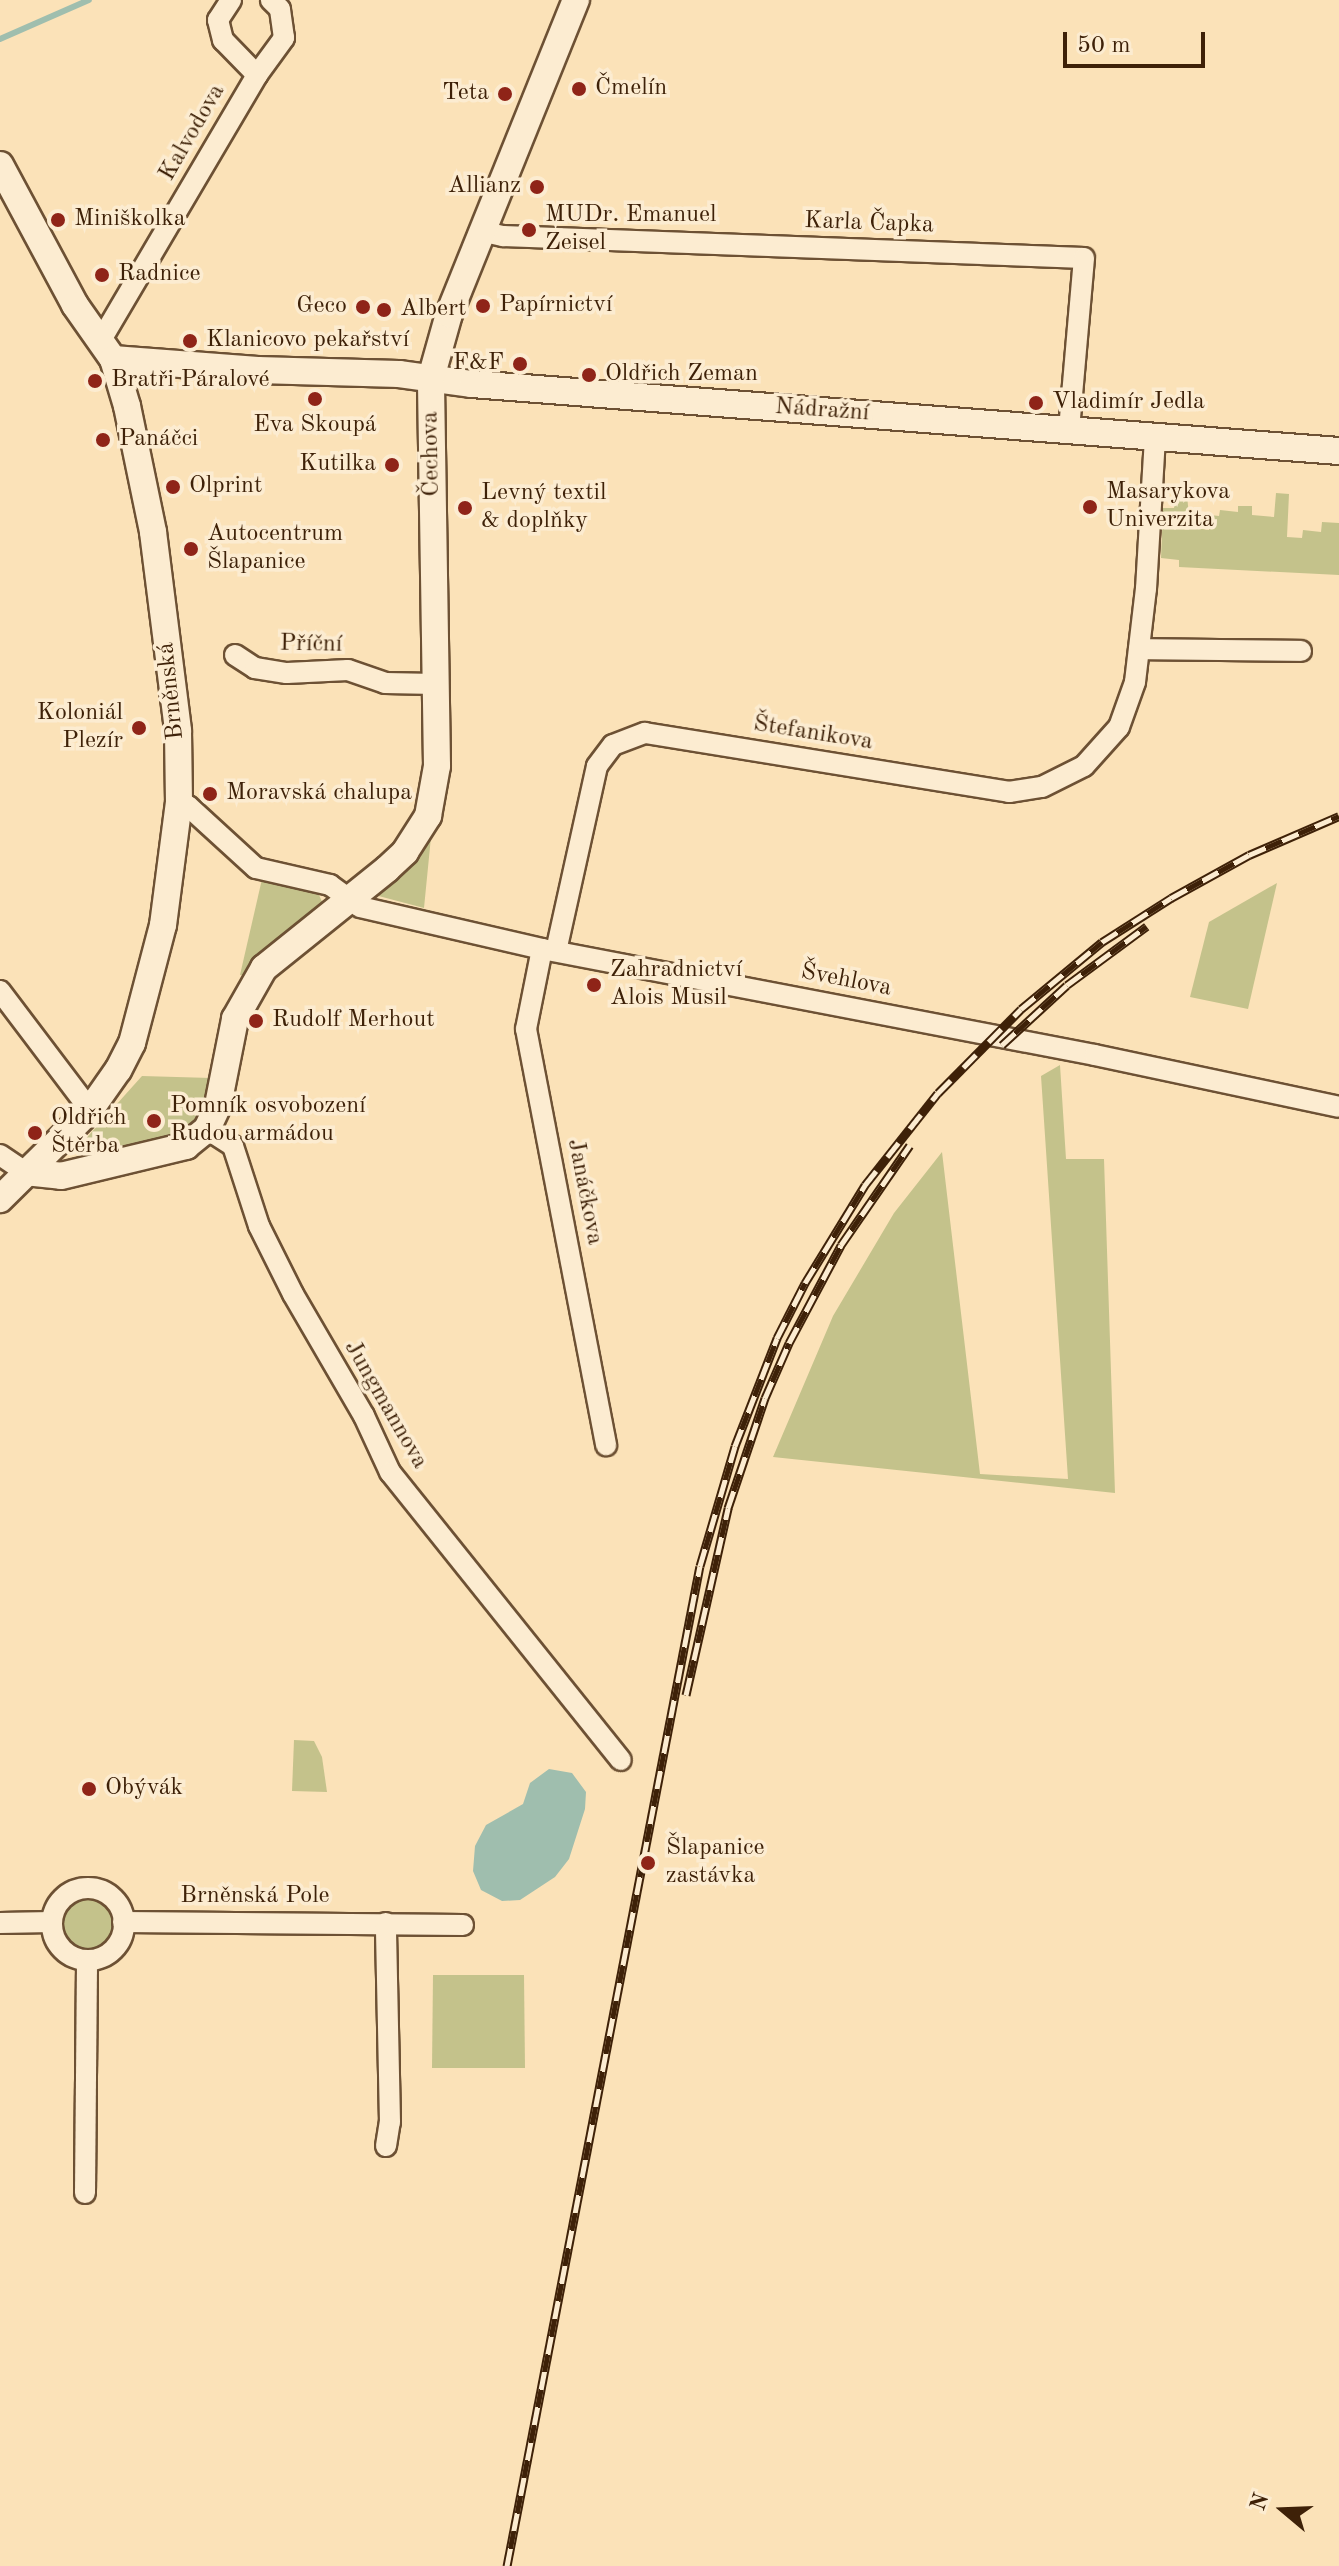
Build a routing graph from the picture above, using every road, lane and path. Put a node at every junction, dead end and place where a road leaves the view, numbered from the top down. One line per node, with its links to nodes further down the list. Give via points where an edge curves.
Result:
1 (231, 0): 4 (street, Kalvodova, via 218,20 223,40)
2 (271, 0): 4 (street, Kalvodova, via 280,9 284,38)
3 (576, 0): 6 (street, Čechova)
4 (257, 75): 7 (street, Kalvodova)
5 (0, 165): 7 (street, Brněnská, via 75,305)
6 (481, 231): 8 (street, Čechova); 9 (street, Karla Čapka, via 503,236 1084,258)
7 (107, 349): 8 (street, Nádražní); 16 (street, Brněnská, via 153,532 178,731)
8 (431, 378): 9 (street, Nádražní); 15 (street, Čechova)
9 (1069, 430): 10 (street, Nádražní)
10 (1155, 436): 11 (street, Nádražní); 12 (street, Štefanikova)
11 (1339, 451)
12 (1139, 649): 13 (street); 18 (street, Štefanikova, via 1135,682 1119,727 1084,766 1042,787 1009,792 645,733 613,745 597,766)
13 (1301, 651)
14 (235, 655): 15 (street, Příční, via 255,668 287,673 348,670 385,683)
15 (436, 684): 17 (street, Čechova, via 437,766 428,816 396,861)
16 (179, 802): 17 (street, via 256,868 330,885); 21 (street, Brněnská, via 163,925 140,1016 118,1070)
17 (345, 899): 18 (street, Švehlova, via 360,907); 22 (street, Čechova, via 264,968 235,1019 218,1105)
18 (549, 950): 20 (street, Švehlova); 26 (street, Janáčkova, via 526,1029)
19 (0, 991): 21 (street)
20 (1339, 1107)
21 (90, 1110): 24 (street, Brněnská)
22 (207, 1129): 24 (street, via 186,1146 61,1176); 27 (street, Jungmannova, via 233,1146 259,1226 390,1472)
23 (0, 1155): 24 (street)
24 (25, 1172): 25 (street, Brněnská)
25 (0, 1199)
26 (606, 1445)
27 (621, 1760)
28 (52, 1922): 29 (street, via 67,1895 87,1888 108,1894); 30 (street); 33 (street, via 65,1953)
29 (123, 1922): 31 (street, Brněnská Pole); 33 (street, via 122,1934 109,1953)
30 (0, 1923)
31 (386, 1923): 32 (street, Brněnská Pole); 34 (street)
32 (463, 1925)
33 (87, 1960): 35 (street)
34 (386, 2146)
35 (85, 2193)

